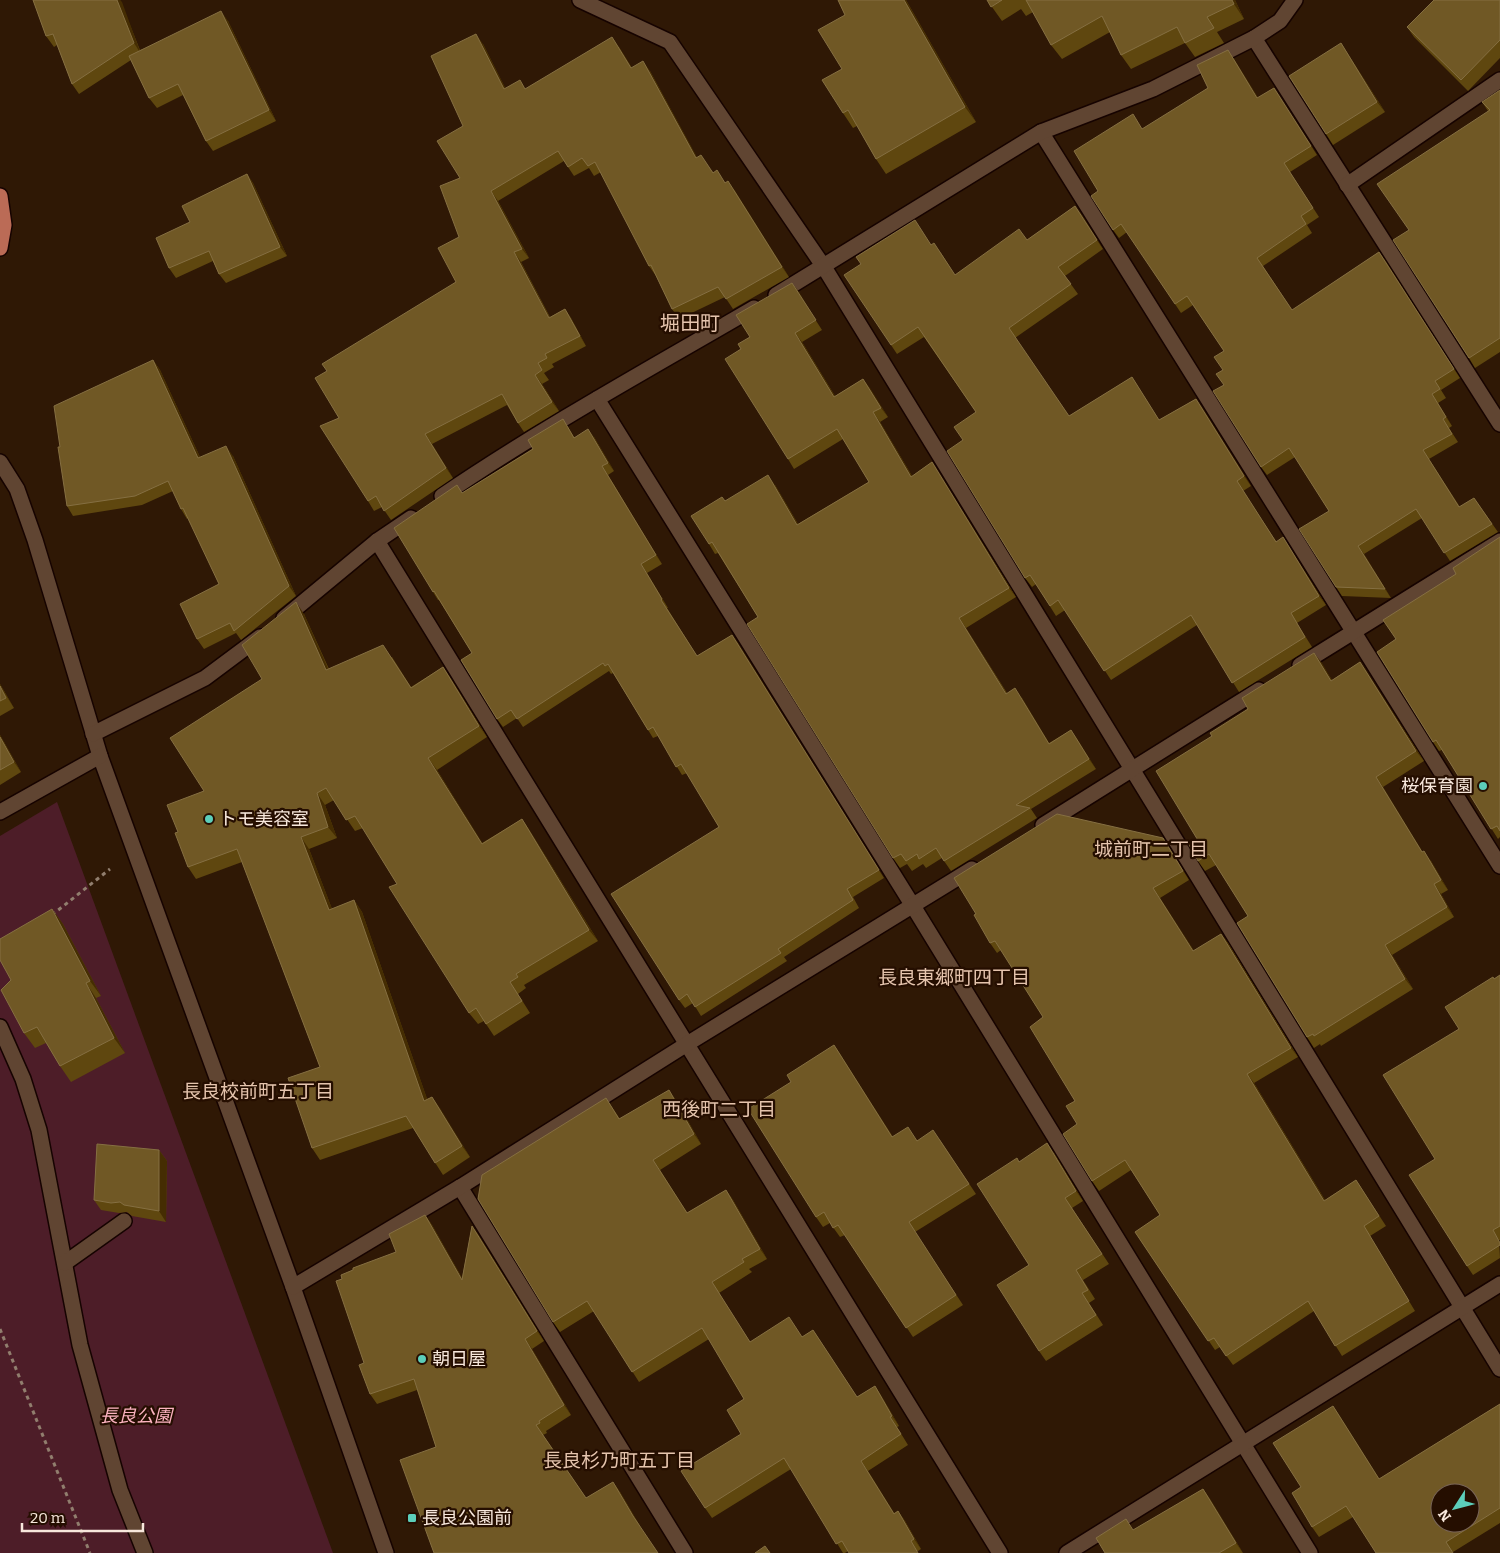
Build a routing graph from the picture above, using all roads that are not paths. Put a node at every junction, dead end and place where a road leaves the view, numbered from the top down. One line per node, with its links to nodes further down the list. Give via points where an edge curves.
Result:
1 (580, 0): 9 (street, via 670,42)
2 (1295, 0): 3 (street, via 1280,21)
3 (1254, 38): 5 (street, via 1153,89); 6 (street)
4 (1500, 80): 6 (street)
5 (1041, 132): 9 (street); 15 (street)
6 (1346, 185): 11 (street)
7 (0, 196): 8 (main road, via 4,225)
8 (0, 248)
9 (824, 267): 10 (street); 20 (street)
10 (597, 400): 13 (street, via 479,471); 25 (street)
11 (1500, 424)
12 (0, 462): 18 (street, via 17,489 35,540)
13 (377, 541): 18 (street, via 256,641 205,678); 27 (street)
14 (1500, 541): 15 (street)
15 (1354, 631): 16 (street); 24 (street)
16 (1288, 672)
17 (1272, 682): 20 (street)
18 (93, 734): 19 (street)
19 (100, 756): 21 (street); 32 (street)
20 (1132, 769): 22 (street); 33 (street)
21 (0, 812)
22 (1031, 832)
23 (980, 864): 25 (street)
24 (1500, 866)
25 (913, 906): 27 (street); 35 (street)
26 (0, 1027): 30 (street, via 23,1079 39,1130)
27 (687, 1044): 28 (street); 39 (street)
28 (460, 1187): 32 (street); 38 (street)
29 (124, 1221): 30 (street)
30 (65, 1263): 36 (street, via 80,1344 117,1480)
31 (1500, 1284): 33 (street)
32 (292, 1287): 37 (street)
33 (1462, 1308): 34 (street); 35 (street)
34 (1500, 1369)
35 (1243, 1444): 40 (street); 41 (street)
36 (145, 1553)
37 (386, 1553)
38 (685, 1553)
39 (1000, 1553)
40 (1067, 1553)
41 (1310, 1553)

